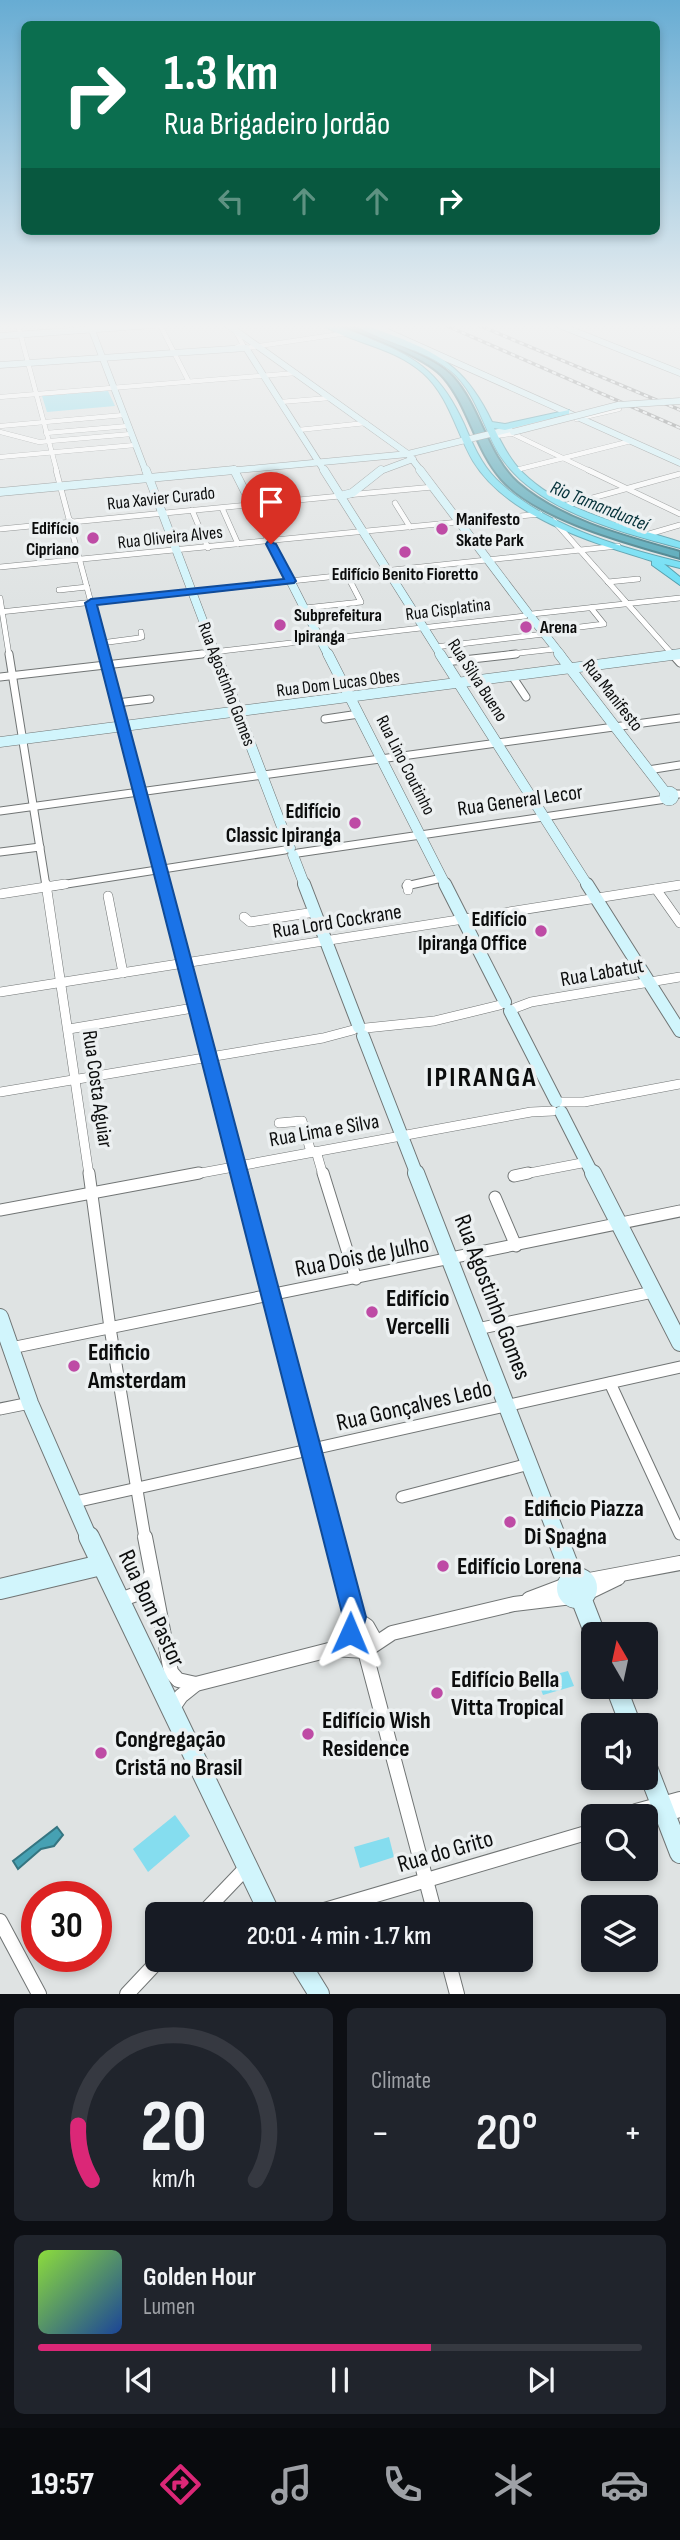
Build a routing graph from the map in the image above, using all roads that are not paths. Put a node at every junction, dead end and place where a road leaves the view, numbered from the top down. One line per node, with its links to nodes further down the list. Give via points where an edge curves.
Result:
1 (42, 418): 11 (street)
2 (89, 418): 11 (street)
3 (125, 418): 14 (main road, Rua Agostinho Gomes)
4 (290, 418): 15 (main road, Rua Silva Bueno)
5 (359, 418): 12 (main road, Rua Manifesto)
6 (457, 418): 16 (highway)
7 (485, 418): 20 (highway)
8 (541, 418): 20 (highway)
9 (567, 418): 18 (main road, bridge)
10 (579, 418): 18 (street); 22 (main road)
11 (43, 422): 13 (street); 19 (street)
12 (366, 423): 15 (street); 27 (main road, Rua Manifesto)
13 (0, 426)
14 (128, 426): 19 (street); 21 (main road, Rua Agostinho Gomes)
15 (298, 430): 30 (main road, Rua Silva Bueno)
16 (463, 430): 20 (highway); 24 (highway)
17 (0, 432): 23 (street)
18 (512, 432): 20 (highway); 29 (street)
19 (46, 433): 23 (street)
20 (494, 433): 24 (highway); 33 (highway)
21 (131, 434): 23 (street); 25 (main road, Rua Agostinho Gomes)
22 (631, 441): 29 (street); 31 (main road)
23 (49, 442): 26 (street)
24 (469, 443): 27 (main road); 27 (main road); 49 (highway, via 492,480)
25 (135, 445): 26 (street); 35 (main road, Rua Agostinho Gomes)
26 (51, 452): 28 (street); 36 (street)
27 (408, 455): 30 (main road); 37 (main road, Rua Manifesto); 39 (main road)
28 (0, 457)
29 (562, 458): 33 (street); 38 (street)
30 (318, 462): 32 (main road); 41 (main road, Rua Silva Bueno)
31 (680, 463)
32 (234, 470): 35 (main road); 44 (main road, Rua Lino Coutinho)
33 (516, 470): 42 (highway)
34 (680, 474): 38 (street)
35 (148, 478): 36 (main road); 48 (main road, Rua Agostinho Gomes)
36 (60, 486): 40 (main road); 52 (street)
37 (433, 487): 41 (street, Rua Xavier Curado); 53 (main road, Rua Manifesto)
38 (627, 489): 45 (street); 50 (street)
39 (356, 490): 41 (main road)
40 (0, 492)
41 (341, 494): 44 (street, Rua Xavier Curado); 57 (main road, Rua Silva Bueno)
42 (548, 495): 45 (highway); 69 (highway, via 561,506 660,544)
43 (395, 503): 55 (street)
44 (252, 505): 46 (street, Rua Xavier Curado); 59 (main road, Rua Lino Coutinho)
45 (568, 505): 58 (highway)
46 (222, 508): 47 (street, Rua Xavier Curado); 60 (street)
47 (192, 510): 48 (street, Rua Xavier Curado); 63 (street)
48 (161, 513): 52 (street, Rua Xavier Curado); 65 (main road, Rua Agostinho Gomes)
49 (540, 514): 51 (highway); 53 (street, Rua Oliveira Alves)
50 (680, 514)
51 (553, 520): 62 (highway); 64 (street)
52 (71, 522): 56 (street, Rua Xavier Curado); 68 (street)
53 (459, 522): 55 (street, Rua Oliveira Alves); 67 (main road, Rua Manifesto)
54 (680, 525): 58 (street)
55 (410, 527): 57 (street, Rua Oliveira Alves)
56 (1, 529)
57 (362, 532): 59 (street, Rua Oliveira Alves); 71 (main road, Rua Silva Bueno)
58 (649, 534): 61 (highway)
59 (270, 541): 60 (street, Rua Oliveira Alves); 74 (main road, Rua Lino Coutinho)
60 (238, 544): 63 (street, Rua Oliveira Alves)
61 (680, 545)
62 (619, 546): 64 (street); 66 (highway)
63 (208, 548): 65 (street, Rua Oliveira Alves)
64 (580, 550): 67 (street); 75 (street)
65 (176, 551): 68 (street, Rua Oliveira Alves); 79 (main road, Rua Agostinho Gomes)
66 (652, 559): 69 (highway); 76 (highway)
67 (488, 560): 71 (street); 87 (main road, Rua Manifesto)
68 (80, 561): 70 (street, Rua Oliveira Alves); 77 (street)
69 (677, 562)
70 (0, 569)
71 (387, 571): 72 (street); 89 (main road, Rua Silva Bueno)
72 (347, 575): 74 (street); 84 (street, via 361,602)
73 (638, 579): 75 (street)
74 (290, 581): 79 (street); 84 (main road, Rua Lino Coutinho)
75 (608, 582): 83 (street)
76 (680, 582)
77 (87, 587): 78 (street); 82 (street)
78 (59, 590)
79 (191, 592): 82 (street); 96 (main road, Rua Agostinho Gomes)
80 (0, 598): 86 (street, Rua Costa Aguiar)
81 (680, 598): 83 (street, Rua Cisplatina)
82 (88, 602): 86 (street); 93 (street)
83 (628, 604): 85 (street, Rua Cisplatina); 97 (street)
84 (305, 608): 92 (main road, Rua Lino Coutinho)
85 (591, 608): 87 (street, Rua Cisplatina); 88 (street, via 604,624)
86 (1, 611): 101 (street, Rua Costa Aguiar)
87 (532, 615): 89 (street, Rua Cisplatina); 91 (main road, Rua Manifesto)
88 (580, 627)
89 (424, 628): 92 (street, Rua Cisplatina); 94 (main road, Rua Silva Bueno)
90 (141, 632): 93 (street, via 139,638)
91 (544, 634): 94 (street); 95 (main road, Rua Manifesto)
92 (321, 640): 96 (street, Rua Cisplatina); 105 (main road, Rua Lino Coutinho)
93 (101, 643): 99 (street)
94 (435, 647): 98 (main road, Rua Silva Bueno)
95 (555, 649): 98 (street); 100 (main road, Rua Manifesto)
96 (215, 652): 99 (street, Rua Cisplatina); 109 (main road, Rua Agostinho Gomes)
97 (678, 658): 100 (main road, Rua Dom Lucas Obes)
98 (445, 662): 104 (main road, Rua Silva Bueno)
99 (107, 665): 101 (street, Rua Cisplatina); 108 (street)
100 (570, 668): 102 (main road, Rua Dom Lucas Obes); 114 (main road, Rua Manifesto)
101 (12, 676): 103 (street, Rua Cisplatina); 115 (street, Rua Costa Aguiar)
102 (512, 676): 104 (main road, Rua Dom Lucas Obes); 106 (street)
103 (0, 677)
104 (458, 683): 105 (main road, Rua Dom Lucas Obes); 117 (main road, Rua Silva Bueno)
105 (351, 697): 109 (main road, Rua Dom Lucas Obes); 110 (main road, Rua Lino Coutinho)
106 (526, 697)
107 (150, 699): 108 (street)
108 (117, 703): 113 (street)
109 (238, 712): 113 (main road, Rua Dom Lucas Obes); 121 (main road, Rua Agostinho Gomes)
110 (359, 714): 111 (street); 118 (main road, Rua Lino Coutinho)
111 (325, 718)
112 (680, 718): 114 (street)
113 (124, 726): 115 (main road, Rua Dom Lucas Obes); 122 (street)
114 (615, 726): 117 (street); 120 (main road, Rua Manifesto)
115 (22, 739): 116 (main road, Rua Dom Lucas Obes); 124 (street, Rua Costa Aguiar)
116 (0, 742)
117 (497, 743): 118 (street); 127 (main road, Rua Silva Bueno)
118 (381, 758): 121 (street); 128 (main road, Rua Lino Coutinho)
119 (680, 765): 120 (street)
120 (648, 770): 123 (main road, Rua Manifesto)
121 (262, 775): 122 (street); 130 (main road, Rua Agostinho Gomes)
122 (142, 792): 124 (street); 132 (street)
123 (670, 796): 126 (main road, Rua Manifesto); 127 (street, Rua General Lecor)
124 (34, 806): 125 (street); 129 (street, Rua Costa Aguiar)
125 (0, 811)
126 (680, 811)
127 (543, 814): 128 (street, Rua General Lecor); 140 (main road, Rua Silva Bueno)
128 (419, 833): 130 (street, Rua General Lecor); 133 (main road, Rua Lino Coutinho)
129 (40, 847): 131 (street); 135 (street, Rua Costa Aguiar)
130 (291, 851): 132 (street, Rua General Lecor); 141 (main road, Rua Agostinho Gomes)
131 (0, 852)
132 (162, 871): 135 (street, Rua General Lecor); 146 (street)
133 (442, 878): 137 (street, via 409,883); 143 (main road, Rua Lino Coutinho)
134 (680, 885): 136 (street, Rua Lord Cockrane)
135 (46, 888): 138 (street, Rua General Lecor); 150 (street, Rua Costa Aguiar)
136 (656, 888): 140 (street, Rua Lord Cockrane); 144 (street)
137 (408, 890)
138 (0, 894)
139 (108, 896): 147 (street)
140 (595, 899): 143 (street, Rua Lord Cockrane); 149 (main road, Rua Silva Bueno)
141 (315, 912): 142 (street, via 250,922); 145 (main road, Rua Agostinho Gomes)
142 (244, 917)
143 (463, 919): 145 (street, Rua Lord Cockrane); 152 (main road, Rua Lino Coutinho)
144 (680, 923)
145 (326, 941): 146 (street, Rua Lord Cockrane); 156 (main road, Rua Agostinho Gomes)
146 (187, 962): 147 (street, Rua Lord Cockrane); 153 (street)
147 (123, 973): 150 (street, Rua Lord Cockrane)
148 (680, 977): 149 (street, Rua Labatut)
149 (649, 982): 152 (street, Rua Labatut); 155 (main road, Rua Silva Bueno)
150 (61, 983): 151 (street, Rua Lord Cockrane); 154 (street, Rua Costa Aguiar)
151 (0, 992)
152 (508, 1006): 156 (street, Rua Labatut); 161 (main road, Rua Lino Coutinho)
153 (199, 1007): 154 (street); 157 (street)
154 (69, 1029): 158 (street, Rua Costa Aguiar)
155 (680, 1031)
156 (361, 1032): 157 (street, Rua Labatut); 163 (main road, Rua Agostinho Gomes)
157 (210, 1056): 158 (street, Rua Labatut); 166 (street)
158 (76, 1079): 160 (street, Rua Labatut); 168 (street, Rua Costa Aguiar)
159 (680, 1084): 161 (street, Rua Lima e Silva)
160 (0, 1092)
161 (558, 1107): 163 (street, Rua Lima e Silva); 165 (main road, Rua Lino Coutinho)
162 (279, 1123): 164 (street, via 302,1121)
163 (402, 1135): 164 (street, Rua Lima e Silva); 174 (main road, Rua Agostinho Gomes)
164 (313, 1152): 166 (street, Rua Lima e Silva); 175 (street)
165 (587, 1161): 167 (street); 172 (main road, Rua Lino Coutinho)
166 (239, 1165): 168 (street, Rua Lima e Silva); 177 (street)
167 (514, 1175)
168 (90, 1192): 170 (street, Rua Lima e Silva); 179 (street, Rua Costa Aguiar)
169 (495, 1197): 173 (street)
170 (0, 1210)
171 (680, 1212): 172 (street, Rua Dois de Julho)
172 (619, 1224): 173 (street, Rua Dois de Julho); 176 (main road, Rua Lino Coutinho)
173 (516, 1246): 174 (street, Rua Dois de Julho)
174 (450, 1260): 175 (street, Rua Dois de Julho); 180 (main road, Rua Agostinho Gomes)
175 (356, 1279): 177 (street, Rua Dois de Julho)
176 (653, 1292): 180 (street); 181 (main road, Rua Lino Coutinho)
177 (274, 1295): 179 (street, Rua Dois de Julho); 188 (street)
178 (0, 1317): 182 (main road, Rua Bom Pastor)
179 (110, 1328): 182 (street, Rua Dois de Julho); 190 (street, Rua Costa Aguiar)
180 (477, 1329): 186 (main road, Rua Agostinho Gomes)
181 (680, 1343)
182 (11, 1348): 185 (main road, Rua Bom Pastor)
183 (680, 1367): 184 (street, Rua Gonçalves Ledo)
184 (610, 1383): 186 (street, Rua Gonçalves Ledo); 193 (street)
185 (30, 1403): 187 (street); 192 (main road, Rua Bom Pastor)
186 (507, 1406): 188 (street, Rua Gonçalves Ledo); 189 (main road, Rua Agostinho Gomes)
187 (0, 1409)
188 (313, 1449): 190 (street, Rua Gonçalves Ledo); 200 (street)
189 (529, 1464): 191 (street); 198 (main road, Rua Agostinho Gomes)
190 (136, 1489): 192 (street, Rua Gonçalves Ledo); 196 (street, Rua Costa Aguiar)
191 (402, 1497)
192 (75, 1502): 195 (main road, Rua Bom Pastor)
193 (680, 1534)
194 (680, 1563): 198 (street)
195 (101, 1565): 197 (main road); 199 (main road, Rua Bom Pastor)
196 (152, 1574): 199 (street, via 139,1593); 204 (street, Rua Costa Aguiar, via 172,1676)
197 (0, 1589)
198 (577, 1589): 201 (main road, Rua Agostinho Gomes); 202 (street)
199 (118, 1601): 205 (main road, Rua Bom Pastor)
200 (355, 1617): 202 (street); 203 (street, via 350,1633)
201 (590, 1622)
202 (371, 1642): 203 (street); 211 (street)
203 (333, 1649): 204 (street)
204 (196, 1684): 205 (street)
205 (171, 1710): 210 (main road, Rua Bom Pastor)
206 (657, 1790): 207 (main road)
207 (666, 1809): 209 (main road)
208 (581, 1835): 211 (street, Rua do Grito)
209 (680, 1853)
210 (246, 1868): 212 (street); 213 (main road, Rua Bom Pastor)
211 (427, 1880): 214 (street, Rua do Grito); 215 (street)
212 (213, 1902)
213 (264, 1902)
214 (352, 1902)
215 (432, 1902)
216 (0, 1921): 220 (street)
217 (148, 1972): 221 (street)
218 (305, 1972): 222 (main road)
219 (451, 1972): 223 (street)
220 (39, 1994)
221 (127, 1994)
222 (319, 1994)
223 (457, 1994)

